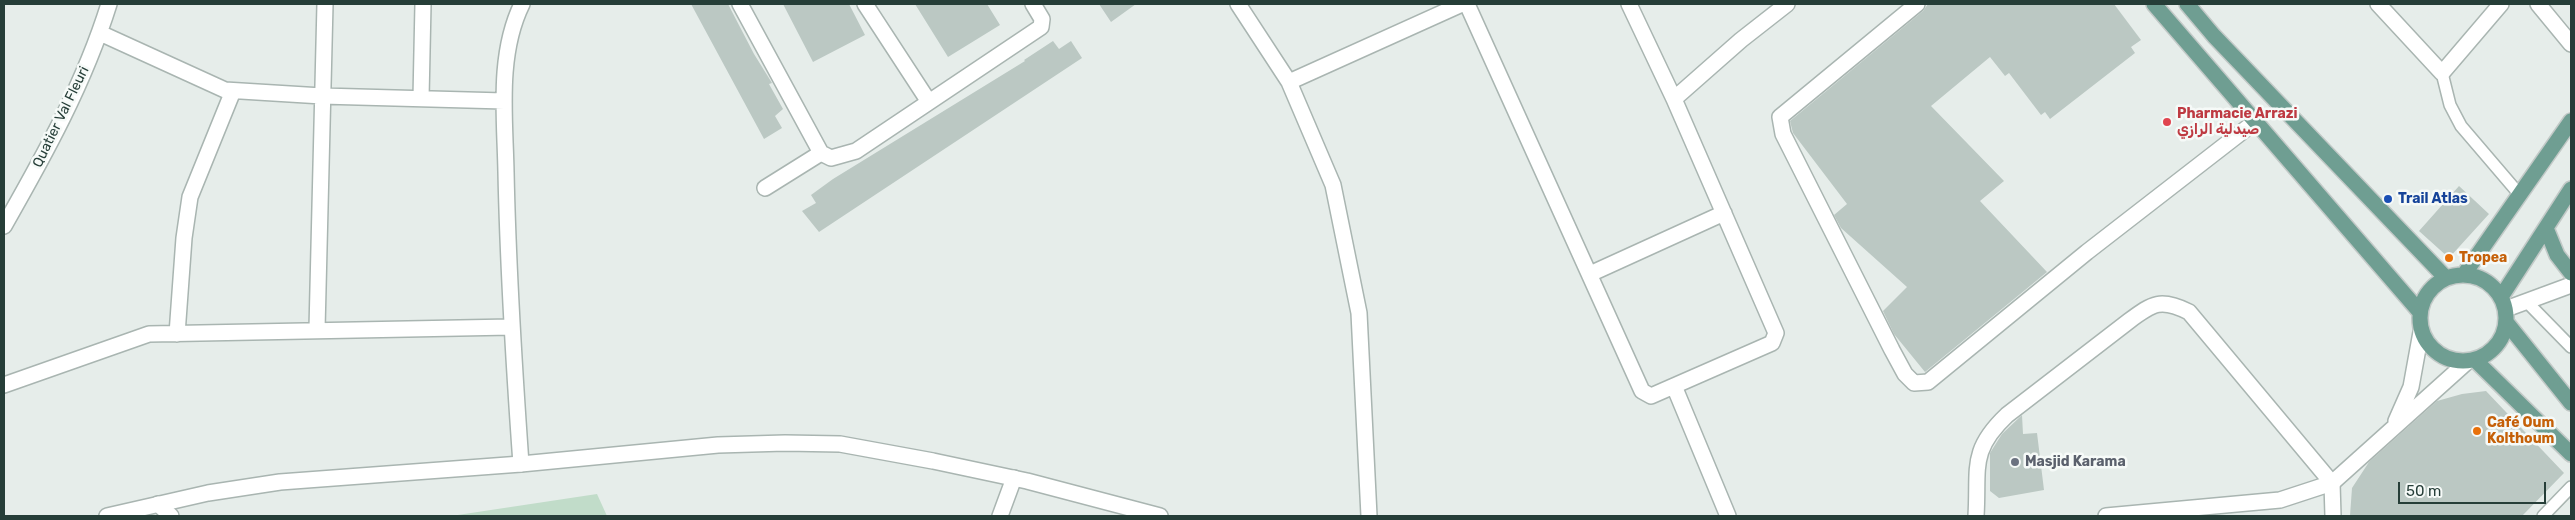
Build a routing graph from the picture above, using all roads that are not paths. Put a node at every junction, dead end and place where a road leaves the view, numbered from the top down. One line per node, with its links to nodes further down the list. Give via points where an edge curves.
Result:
1 (109, 4): 19 (street, Quatier Val Fleuri)
2 (325, 4): 24 (street)
3 (423, 4): 25 (street)
4 (522, 4): 27 (street, via 511,34)
5 (740, 4): 31 (street)
6 (865, 4): 28 (street)
7 (1033, 4): 28 (street, via 1042,19 1041,27)
8 (1238, 4): 22 (street)
9 (1462, 4): 22 (street)
10 (1467, 4): 40 (street)
11 (1628, 4): 26 (street)
12 (1787, 4): 26 (street)
13 (1917, 4): 29 (street, via 1780,117 1783,134 1892,350 1914,383 1928,382 2087,252)
14 (2154, 4): 29 (main road)
15 (2187, 4): 41 (main road)
16 (2378, 4): 21 (street)
17 (2501, 4): 21 (street)
18 (2538, 4): 20 (street)
19 (100, 33): 23 (street, via 212,86); 36 (street, Quatier Val Fleuri, via 67,112)
20 (2571, 44)
21 (2442, 73): 34 (lane, via 2450,105 2461,126)
22 (1289, 82): 66 (street, via 1332,185 1359,313)
23 (233, 91): 24 (street); 49 (street, via 190,197)
24 (322, 96): 25 (street); 47 (street)
25 (421, 98): 27 (street)
26 (1674, 99): 35 (street)
27 (504, 101): 46 (street)
28 (929, 102): 31 (street, via 856,151 831,158)
29 (2256, 121): 45 (main road)
30 (2571, 121): 34 (main road)
31 (821, 153): 32 (street)
32 (766, 188)
33 (2571, 189): 37 (main road)
34 (2520, 195): 38 (main road)
35 (1724, 214): 40 (street); 53 (street, via 1776,337 1772,343)
36 (4, 226)
37 (2546, 228): 39 (main road, via 2557,255); 44 (main road)
38 (2465, 273): 41 (main road); 44 (main road, via 2486,280)
39 (2571, 273)
40 (1590, 274): 53 (street, via 1642,391 1650,396)
41 (2444, 277): 45 (main road, via 2428,291)
42 (2571, 285): 43 (street)
43 (2526, 301): 44 (street); 50 (lane)
44 (2504, 309): 51 (main road, via 2501,339 2490,352); 54 (main road)
45 (2419, 311): 48 (main road)
46 (512, 327): 47 (street); 57 (street)
47 (317, 329): 49 (street)
48 (2421, 332): 51 (main road, via 2430,348 2446,358); 55 (street, via 2411,388)
49 (177, 334): 52 (street, via 141,336)
50 (2571, 347)
51 (2471, 361): 55 (street); 56 (main road)
52 (4, 385)
53 (1674, 386): 67 (street)
54 (2571, 403)
55 (2393, 427): 59 (street)
56 (2571, 454)
57 (521, 464): 58 (street, via 718,445 810,443 877,450); 61 (street, via 280,482)
58 (1014, 478): 64 (street); 65 (street)
59 (2332, 483): 68 (street, via 2189,312 2161,303 2129,321 2007,415 1990,432 1981,446 1978,461); 69 (street, via 2280,500); 70 (street)
60 (2571, 487): 71 (lane)
61 (158, 504): 62 (street); 63 (street)
62 (107, 516)
63 (171, 516)
64 (1000, 516)
65 (1160, 516)
66 (1370, 516)
67 (1728, 516)
68 (1976, 516)
69 (2106, 516)
70 (2334, 516)
71 (2543, 516)

